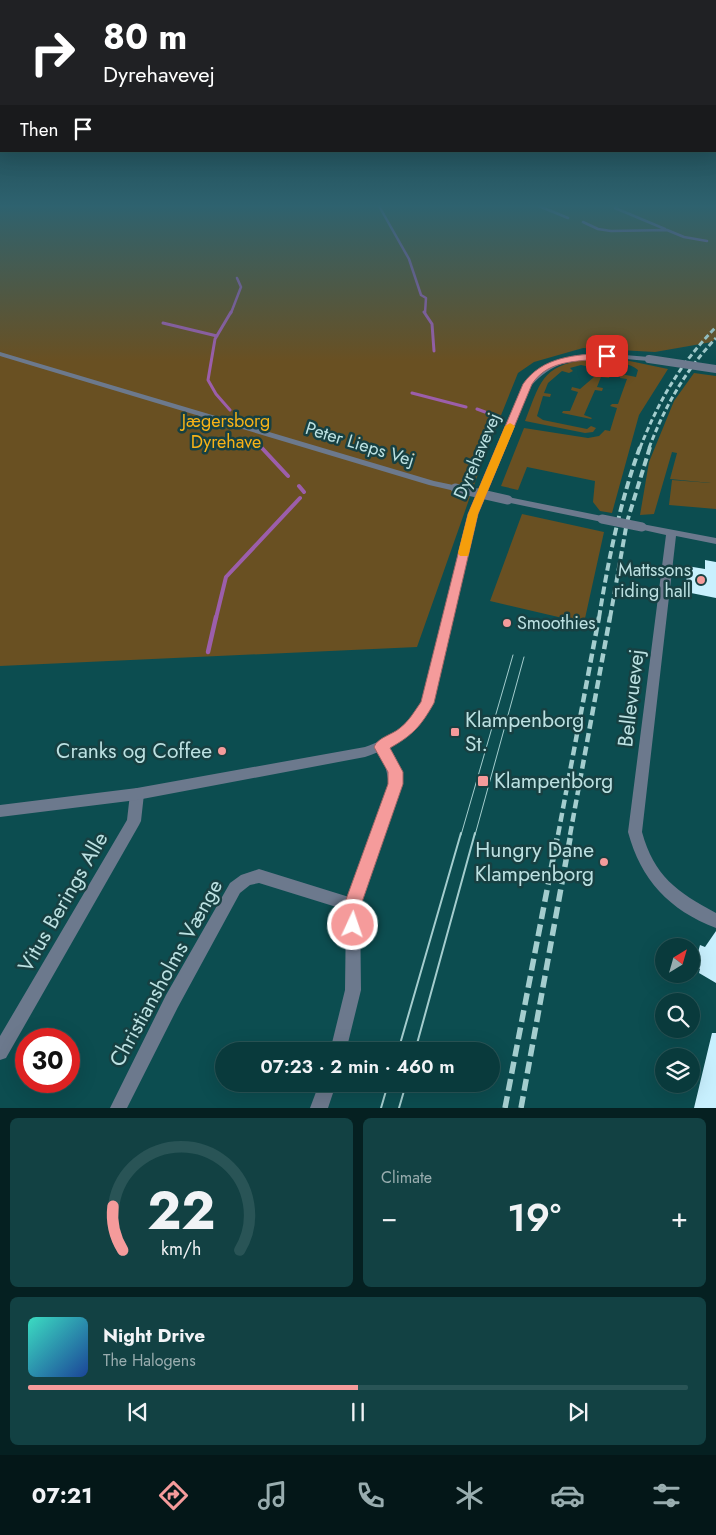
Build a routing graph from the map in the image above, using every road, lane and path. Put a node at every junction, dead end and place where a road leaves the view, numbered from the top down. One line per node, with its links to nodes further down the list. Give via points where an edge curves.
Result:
1 (0, 354): 3 (street, Peter Lieps Vej, bridge, via 432,483)
2 (716, 369): 5 (street, Dyrehavevej, bridge, via 607,356 571,358 533,376 473,514 427,703 414,724)
3 (671, 534): 4 (street, Peter Lieps Vej); 9 (street, Bellevuevej, via 634,832 649,871 664,888)
4 (716, 541)
5 (381, 747): 6 (street, Dyrehavevej); 8 (street, via 391,760 396,784)
6 (137, 794): 7 (street, Dyrehavevej); 11 (street, Vitus Berings Alle, via 134,821)
7 (0, 812)
8 (353, 905): 10 (street, via 353,990); 13 (street, Christiansholms Vænge, via 259,876 234,888)
9 (716, 921)
10 (340, 1042)
11 (0, 1052)
12 (324, 1092): 14 (street)
13 (118, 1108)
14 (318, 1108)

